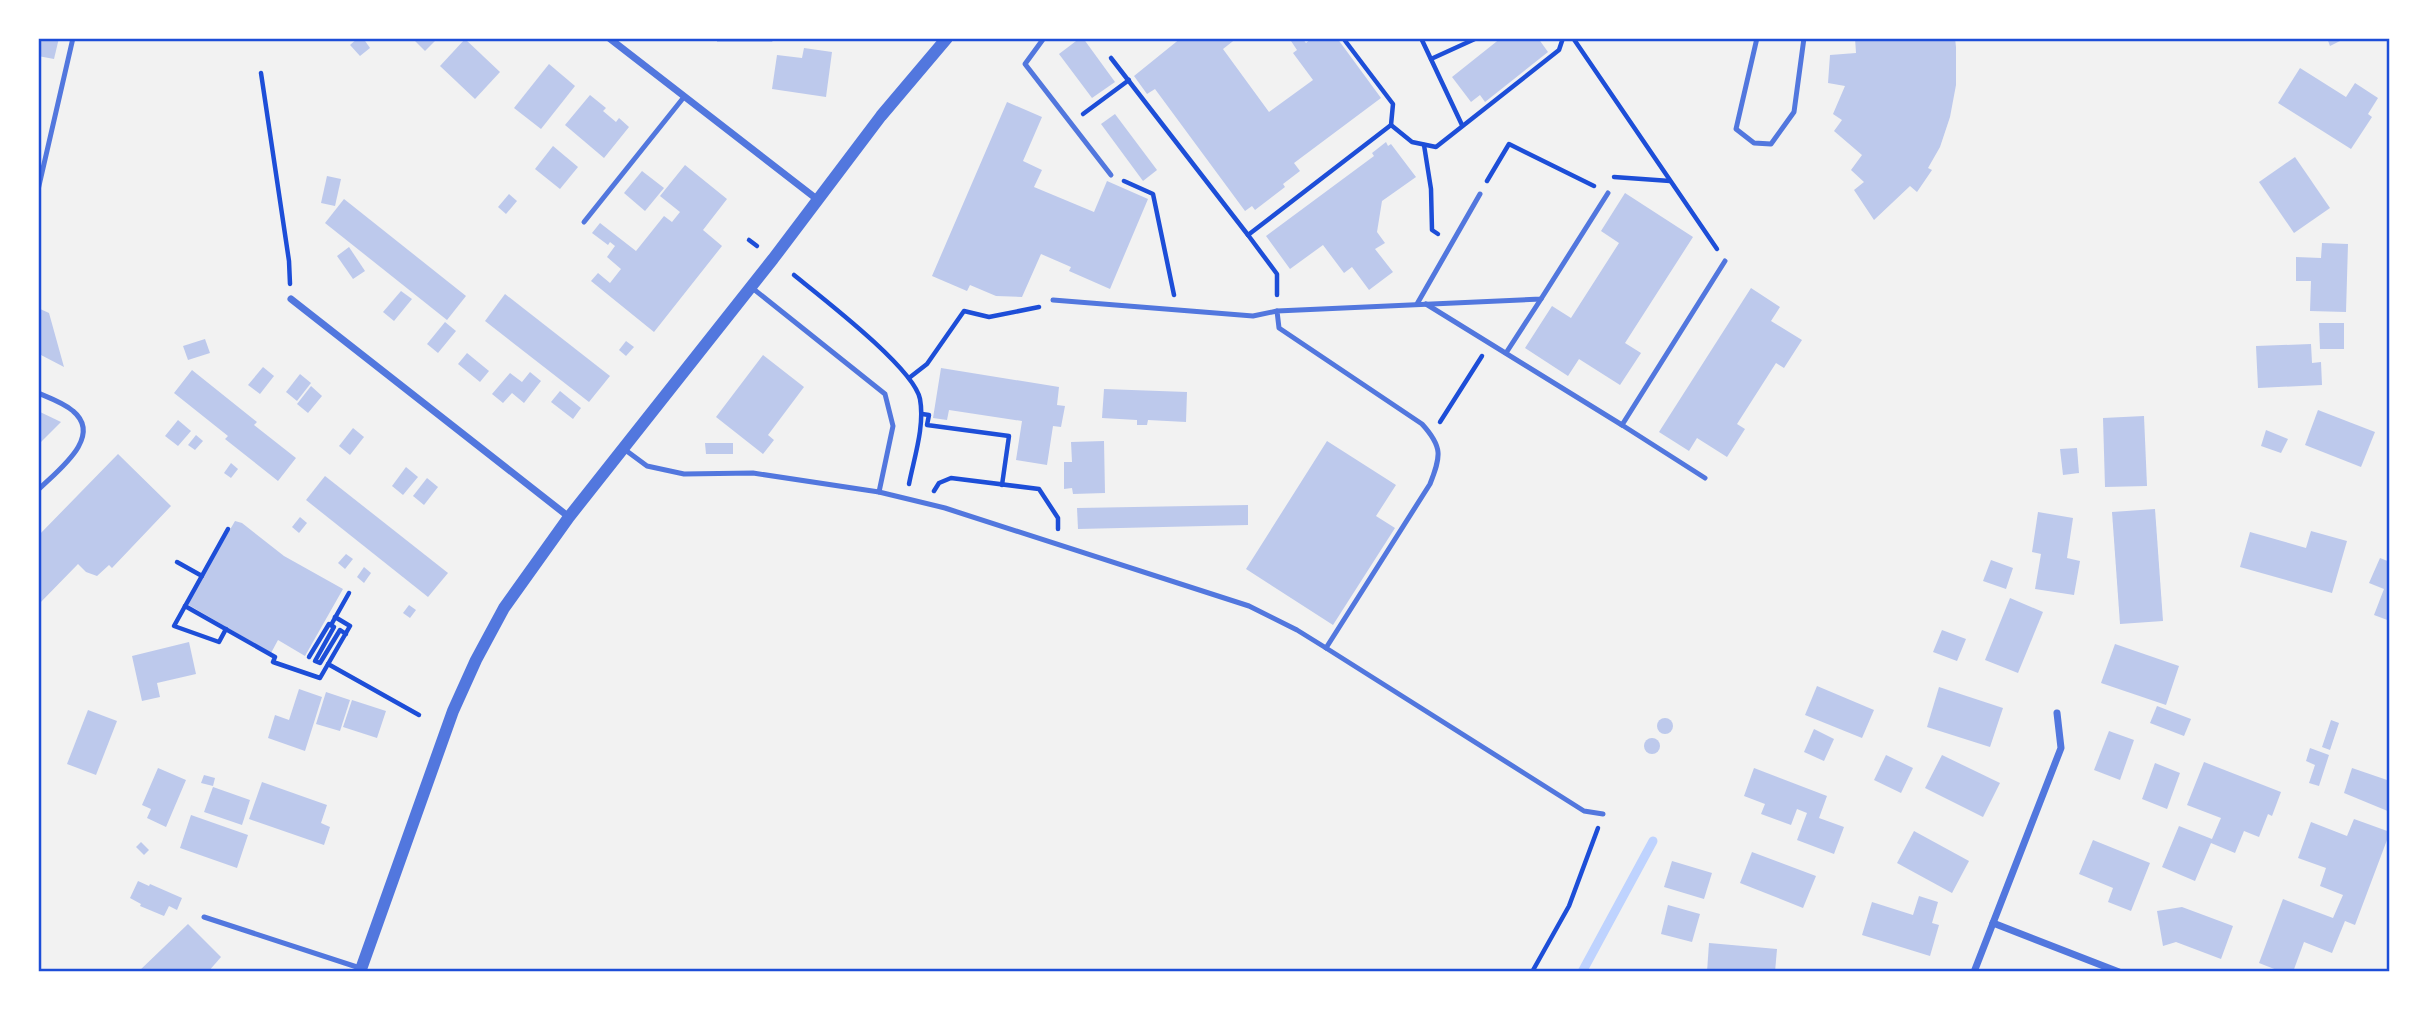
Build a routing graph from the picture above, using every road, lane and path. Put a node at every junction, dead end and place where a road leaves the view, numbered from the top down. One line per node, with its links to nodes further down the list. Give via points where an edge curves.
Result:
1 (73, 38): 23 (lane)
2 (609, 38): 16 (street)
3 (947, 38): 26 (street)
4 (1044, 38): 21 (lane, via 1025,64)
5 (1343, 38): 18 (path, via 1393,104)
6 (1421, 38): 13 (path)
7 (1476, 38): 13 (path)
8 (1563, 38): 19 (path, via 1559,50)
9 (1573, 38): 22 (path)
10 (1757, 38): 11 (lane, via 1736,129 1754,143 1771,144 1794,112)
11 (1804, 38)
12 (1111, 58): 15 (path)
13 (1431, 59): 19 (path)
14 (261, 73): 34 (path)
15 (1129, 80): 17 (path); 28 (path)
16 (684, 97): 26 (street); 27 (lane)
17 (1096, 104)
18 (1391, 125): 20 (path, via 1412,142); 28 (path)
19 (1462, 125): 20 (path, via 1436,147)
20 (1424, 145): 30 (path, via 1432,230)
21 (1111, 175): 39 (path, via 1153,194)
22 (1671, 181): 24 (path, via 1615,176); 32 (path)
23 (38, 190)
24 (1608, 193): 25 (path, via 1508,144); 35 (lane)
25 (1480, 194): 30 (lane)
26 (818, 200): 33 (street)
27 (584, 222)
28 (1248, 235): 40 (path, via 1277,274)
29 (749, 240): 31 (path)
30 (1452, 242): 37 (lane)
31 (757, 246)
32 (1726, 261): 47 (lane)
33 (751, 287): 48 (street); 52 (lane, via 885,394 894,426)
34 (291, 299): 54 (street)
35 (1541, 299): 38 (lane); 41 (lane)
36 (1053, 300): 39 (lane); 43 (path, via 989,317 964,312 927,364)
37 (1416, 304): 38 (lane); 40 (lane)
38 (1426, 304): 41 (lane)
39 (1178, 310): 40 (lane, via 1253,316)
40 (1277, 311): 65 (lane, via 1279,328 1422,424 1436,439 1438,463 1430,484)
41 (1506, 353): 47 (lane)
42 (1469, 375): 46 (path)
43 (909, 378)
44 (38, 393): 51 (lane, via 71,409 81,419 84,432 79,448)
45 (922, 414): 50 (path, via 929,415 927,425 1009,436)
46 (1445, 414)
47 (1622, 425): 49 (lane)
48 (624, 449): 52 (lane, via 647,466 684,474 753,473); 54 (street)
49 (1705, 478)
50 (1002, 485): 53 (path, via 951,478 939,483); 56 (path, via 1039,489 1058,518)
51 (38, 490)
52 (879, 492): 53 (lane)
53 (927, 504): 56 (lane)
54 (569, 517): 73 (street, via 504,608 463,687)
55 (228, 529): 58 (path)
56 (1054, 543): 65 (lane, via 1249,607)
57 (177, 562): 58 (path)
58 (202, 576): 60 (path)
59 (349, 593): 61 (path)
60 (185, 606): 63 (path); 63 (path, via 174,626 219,642)
61 (335, 617): 62 (path); 64 (path, via 350,626)
62 (331, 625): 64 (path, via 334,627 315,661 320,663 340,630); 66 (path)
63 (226, 629): 67 (path, via 275,657 273,662 320,678)
64 (346, 634): 67 (path)
65 (1326, 648): 70 (lane, via 1584,811)
66 (309, 657)
67 (328, 664): 69 (path)
68 (2057, 713): 72 (street, via 2061,748)
69 (419, 715)
70 (1603, 814): 74 (path, via 1569,906)
71 (204, 917): 73 (lane)
72 (1993, 923): 75 (street); 76 (street)
73 (361, 970)
74 (1532, 971)
75 (1974, 971)
76 (2119, 971)

